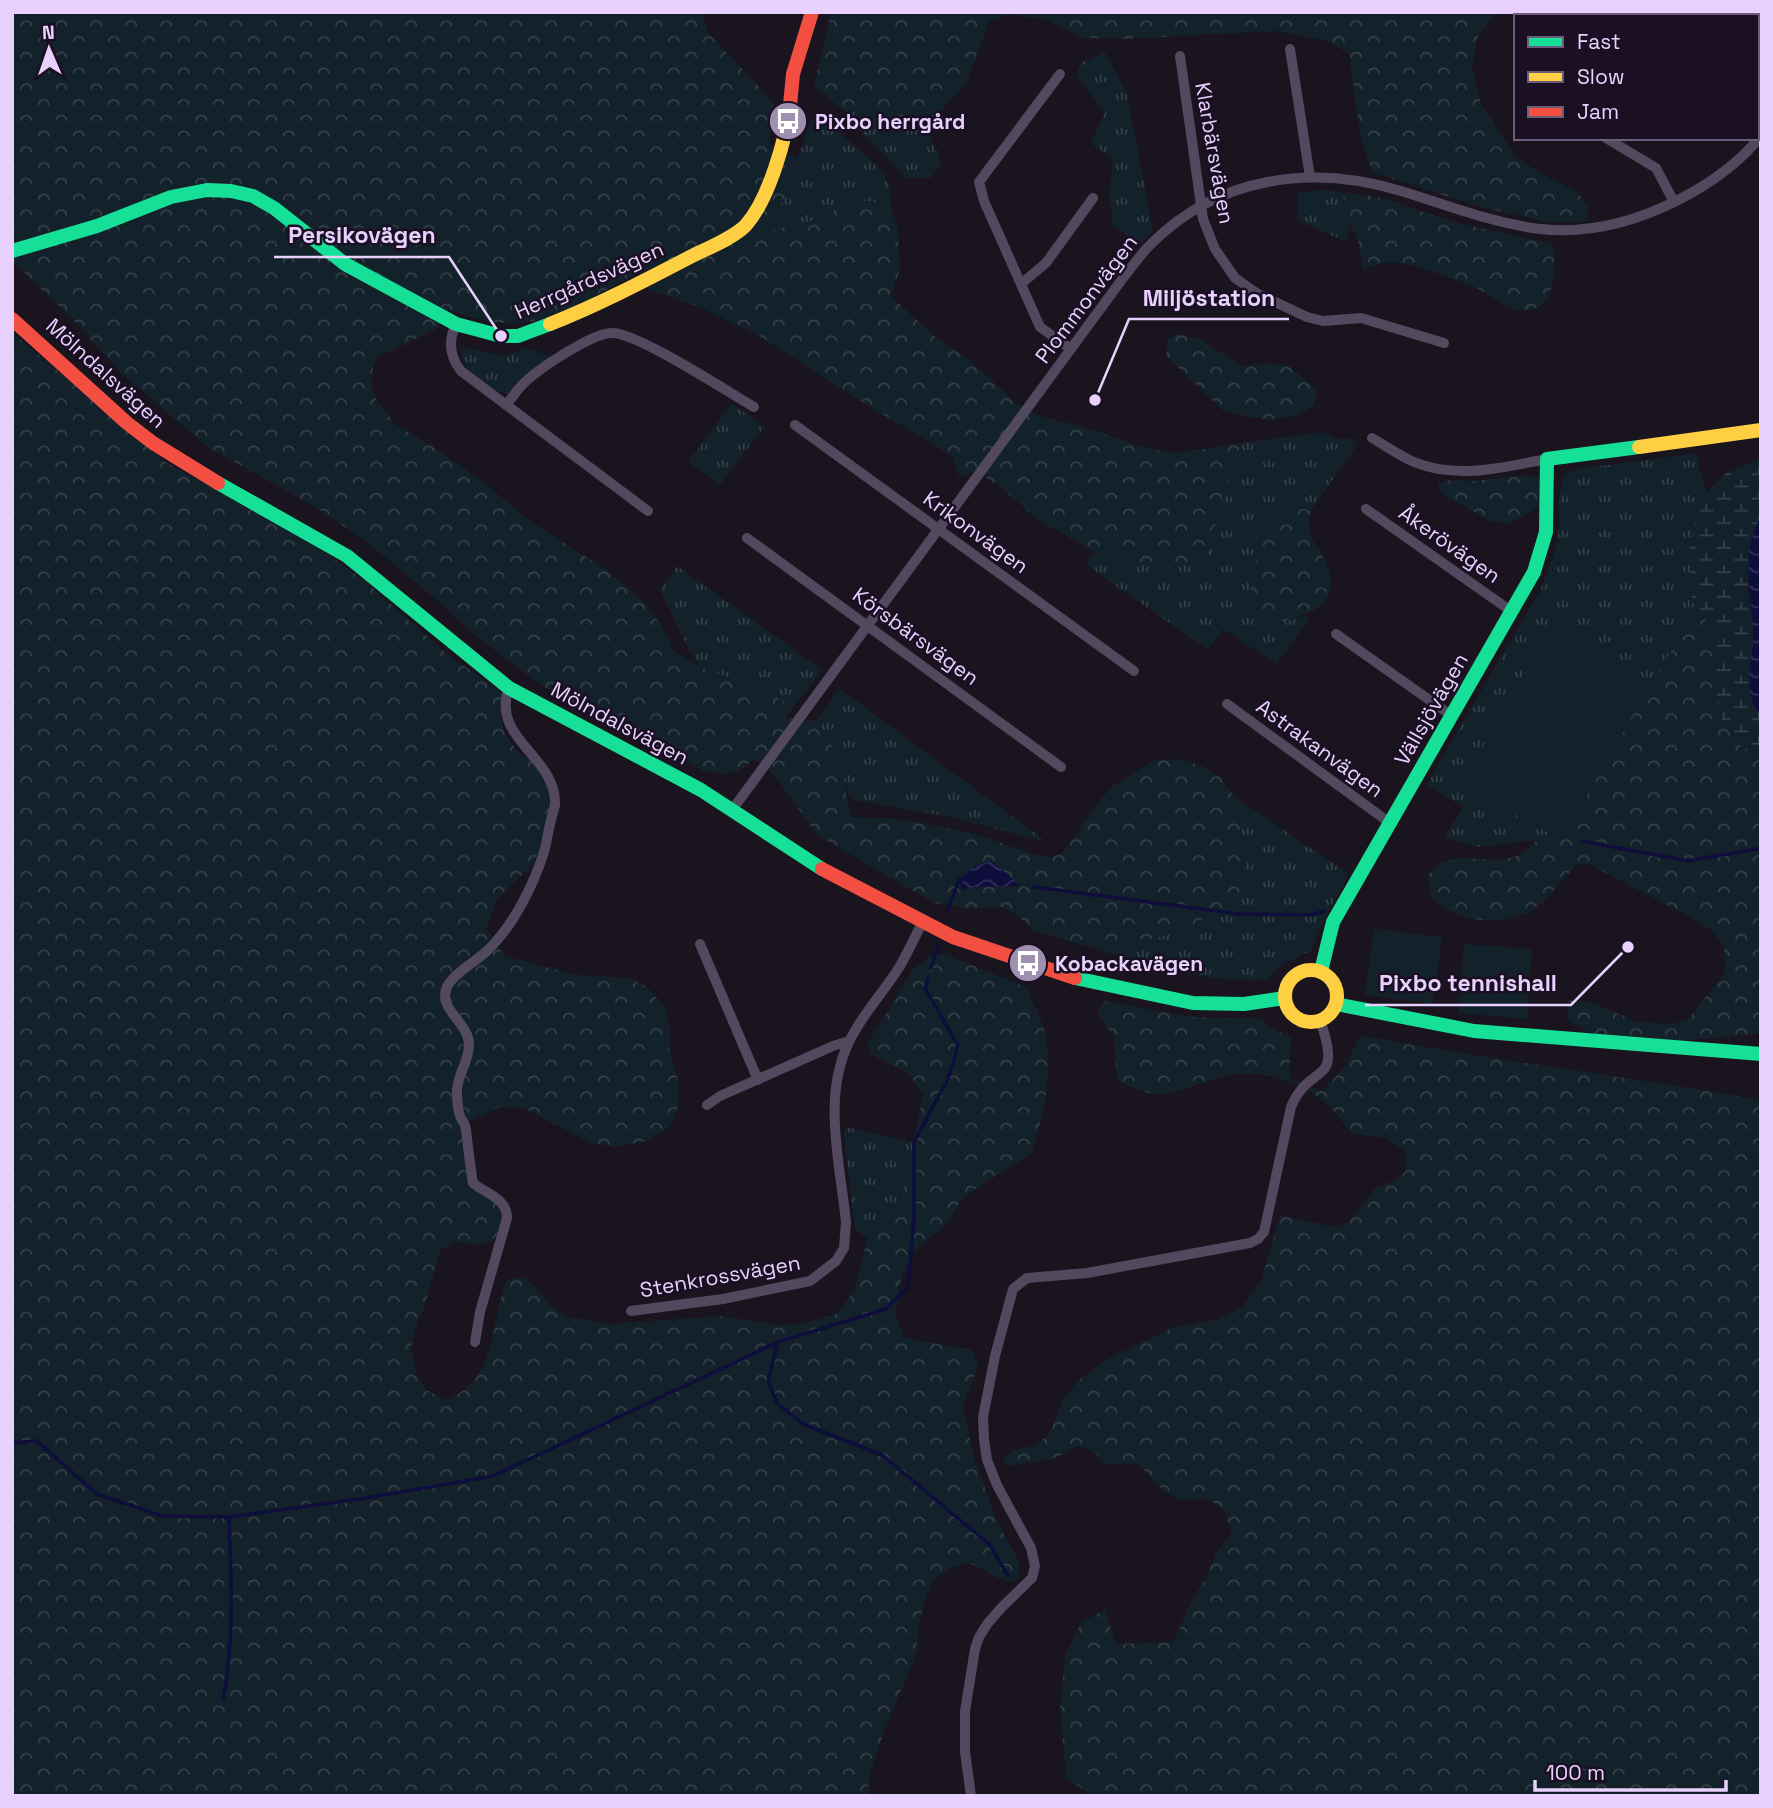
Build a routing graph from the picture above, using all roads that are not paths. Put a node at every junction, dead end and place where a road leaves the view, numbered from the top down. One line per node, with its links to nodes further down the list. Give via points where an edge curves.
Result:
1 (812, 12): 14 (street, Herrgårdsvägen, via 771,177 745,226 632,287 518,336)
2 (1290, 49): 7 (street)
3 (1180, 55): 10 (street, Klarbärsvägen)
4 (1060, 74): 12 (street, via 979,182)
5 (1609, 140): 9 (street, via 1656,168)
6 (1758, 140): 9 (street, Plommonvägen, via 1729,169)
7 (1310, 177): 9 (street, Plommonvägen, via 1340,177 1399,190 1496,221 1542,229 1620,224); 10 (street, Plommonvägen, via 1260,183)
8 (1093, 198): 12 (street, via 1046,263)
9 (1674, 202)
10 (1201, 206): 15 (street, Klarbärsvägen, via 1221,257 1235,278 1258,294 1307,317 1323,321 1362,318); 16 (street, Plommonvägen, via 1149,245)
11 (12, 251): 14 (street, Herrgårdsvägen, via 97,226 171,197 231,191 274,208 345,264)
12 (1023, 283): 16 (street, via 1040,327)
13 (12, 319): 31 (street, Mölndalsvägen, via 153,443 347,556)
14 (456, 324): 17 (street, via 450,342 454,362)
15 (1444, 343)
16 (1071, 349): 25 (street, Plommonvägen)
17 (506, 405): 18 (street, via 545,367 611,332 650,346); 24 (street)
18 (754, 407)
19 (795, 425): 25 (street, Krikonvägen)
20 (1761, 430): 22 (street)
21 (1372, 438): 22 (street, via 1412,461 1447,471)
22 (1548, 460): 27 (street, Vällsjövägen, via 1542,552)
23 (1366, 509): 27 (street, Åkerövägen)
24 (648, 511)
25 (938, 528): 28 (street, Plommonvägen); 30 (street, Krikonvägen)
26 (747, 538): 28 (street, Körsbärsvägen)
27 (1511, 611): 33 (street, Vällsjövägen)
28 (868, 625): 34 (street, Körsbärsvägen); 35 (street, Plommonvägen)
29 (1336, 634): 33 (street)
30 (1134, 671)
31 (509, 688): 35 (street, Mölndalsvägen); 48 (street, via 505,710 509,722 550,777 555,806 544,851 519,907 499,939 453,978 445,993 469,1042 457,1098 473,1183 504,1203 507,1210)
32 (1227, 704): 36 (street, Astrakanvägen)
33 (1452, 716): 36 (street, Vällsjövägen)
34 (1061, 767)
35 (732, 810): 37 (street, Mölndalsvägen, via 811,862)
36 (1390, 822): 39 (street, Vällsjövägen, via 1333,922)
37 (922, 923): 40 (street, Mölndalsvägen, via 1060,974 1164,998 1231,1004); 43 (street, Stenkrossvägen, via 899,967)
38 (700, 944): 45 (street)
39 (1321, 971): 40 (street, via 1295,974); 41 (street, via 1334,983)
40 (1285, 998): 42 (street, via 1297,1018)
41 (1336, 1004): 42 (street); 44 (street, via 1474,1031)
42 (1320, 1020): 49 (street, via 1329,1046 1328,1065 1297,1094 1291,1107 1264,1232 1258,1239 1111,1269 1027,1278 1013,1289 990,1380 984,1438 987,1460 1031,1548 1035,1566 1032,1578 988,1623 975,1649 965,1712)
43 (849, 1041): 45 (street); 47 (street, Stenkrossvägen, via 842,1057 834,1117 846,1222 844,1248 836,1261 810,1281)
44 (1761, 1054)
45 (758, 1080): 46 (street)
46 (706, 1105)
47 (631, 1311)
48 (475, 1342)
49 (971, 1796)

